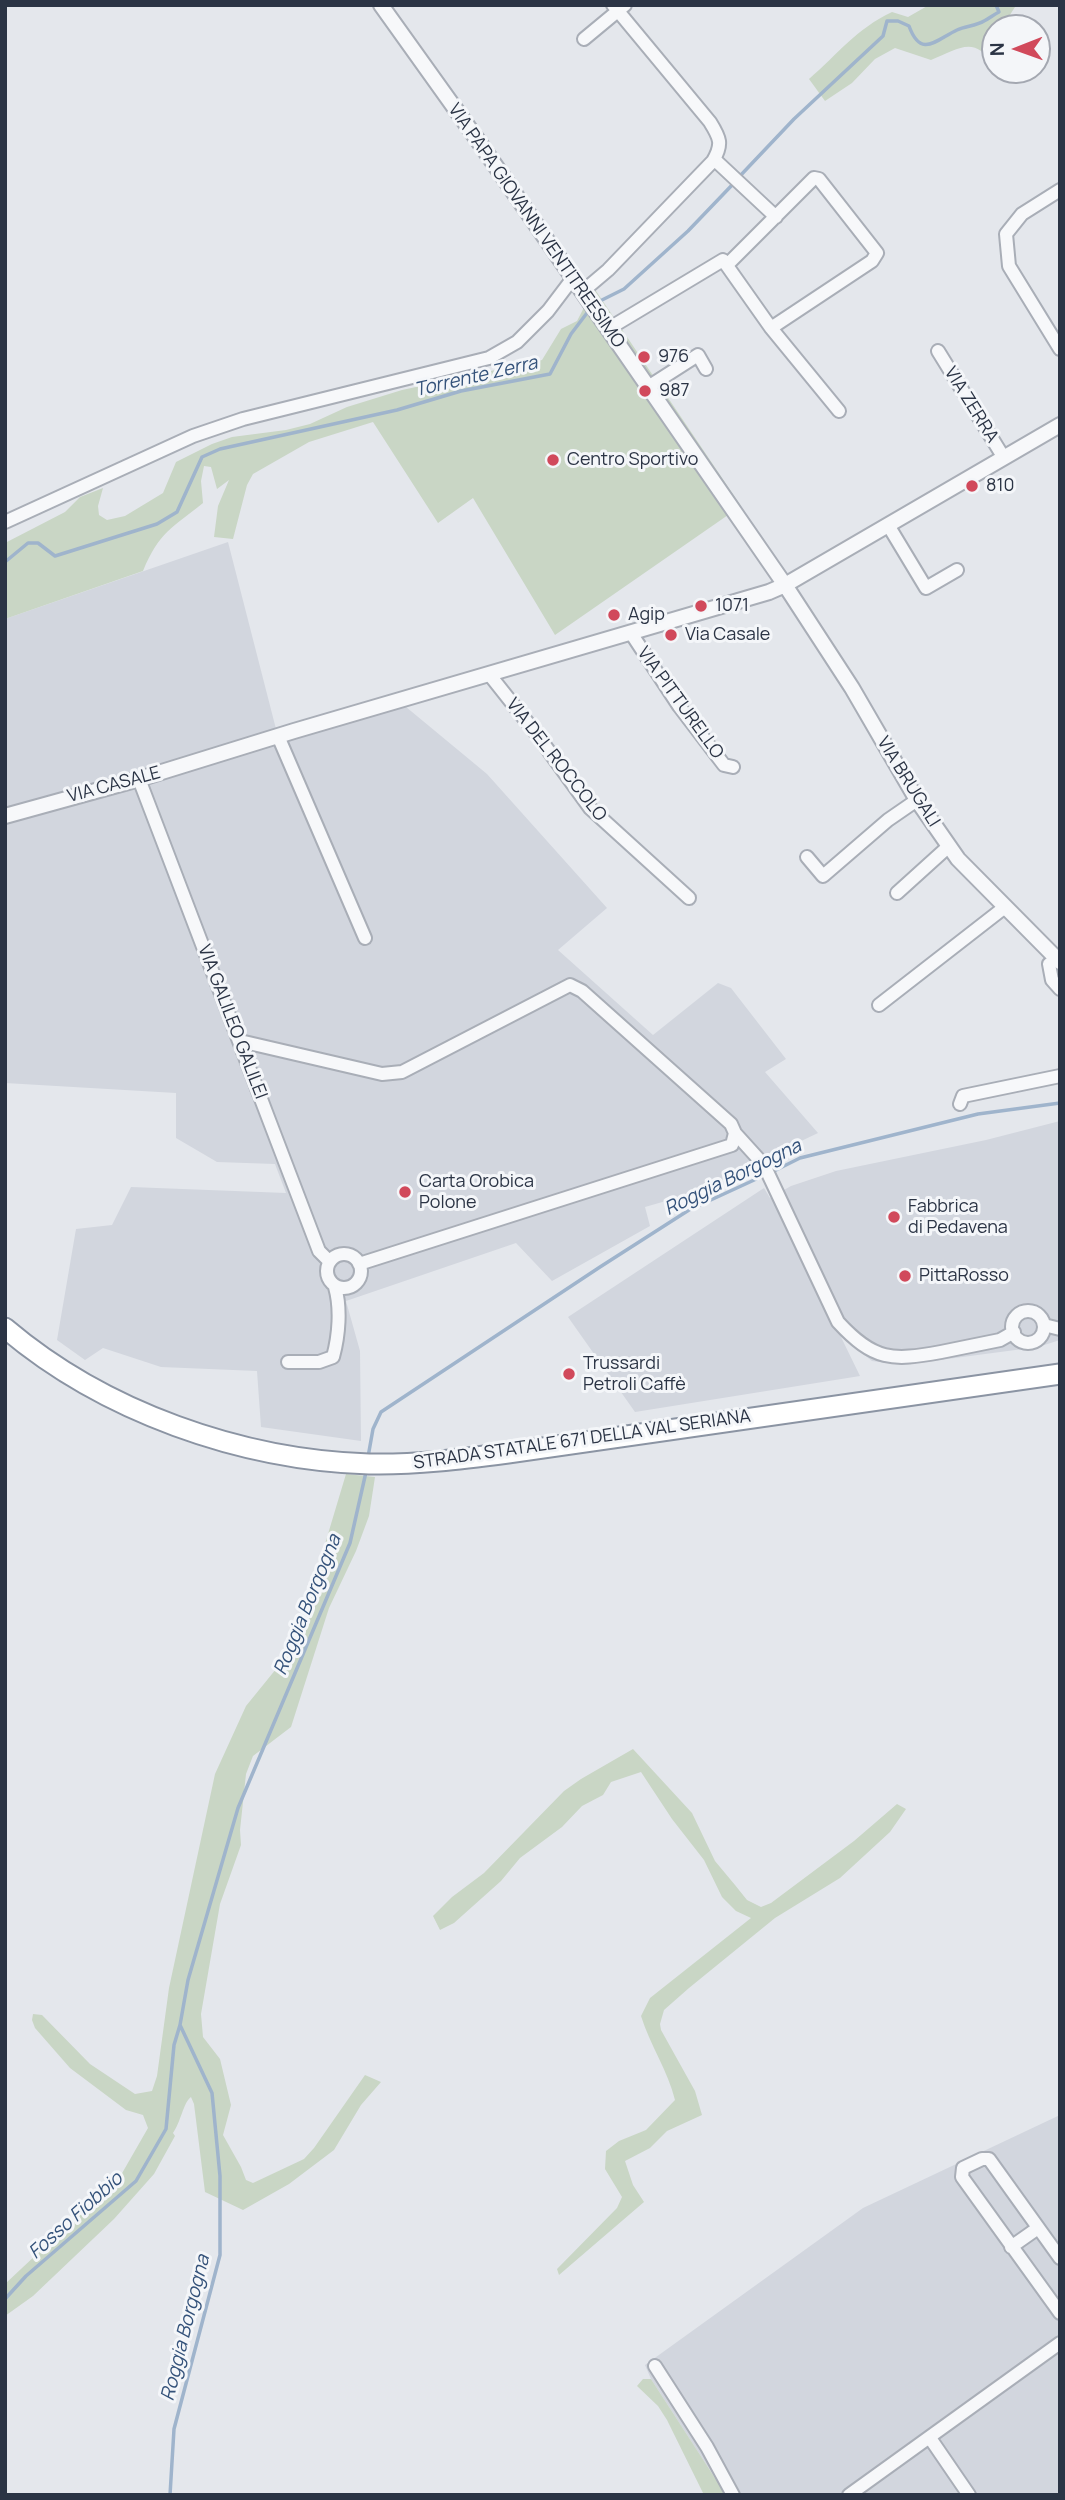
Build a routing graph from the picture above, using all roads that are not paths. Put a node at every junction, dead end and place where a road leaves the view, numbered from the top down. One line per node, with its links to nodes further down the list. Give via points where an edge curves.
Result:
1 (381, 5): 8 (street, VIA PAPA GIOVANNI VENTITREESIMO)
2 (618, 7): 3 (street); 4 (street, via 710,122 720,138)
3 (584, 39)
4 (715, 159): 6 (street); 9 (street)
5 (1060, 190): 12 (street, via 1022,214 1006,234 1009,266)
6 (776, 217): 7 (street); 10 (street, via 814,178 819,179 877,253 872,261)
7 (727, 265): 10 (street); 11 (street, via 723,260)
8 (573, 278): 9 (street, VIA PAPA GIOVANNI VENTITREESIMO); 19 (street, via 517,342 489,358 218,428)
9 (584, 294): 11 (street, VIA PAPA GIOVANNI VENTITREESIMO)
10 (771, 328): 16 (street)
11 (608, 329): 15 (street, VIA PAPA GIOVANNI VENTITREESIMO)
12 (1060, 349)
13 (937, 351): 18 (street, VIA ZERRA)
14 (706, 369): 15 (street, via 698,355)
15 (648, 387): 22 (street, VIA PAPA GIOVANNI VENTITREESIMO)
16 (839, 411)
17 (1060, 425): 18 (street, VIA CASALE)
18 (1004, 458): 20 (street, VIA CASALE)
19 (5, 522)
20 (888, 525): 21 (street, via 926,588); 22 (street, VIA CASALE)
21 (957, 570)
22 (785, 585): 23 (street, VIA CASALE); 28 (street, VIA BRUGALI)
23 (631, 633): 24 (street, VIA CASALE); 26 (street, VIA PITTURELLO, via 679,706 724,765)
24 (489, 674): 25 (street, VIA CASALE); 33 (street, VIA DEL ROCCOLO, via 590,808)
25 (278, 736): 27 (street, VIA CASALE); 35 (street)
26 (733, 767)
27 (139, 779): 29 (street, VIA CASALE); 39 (street, VIA GALILEO GALILEI)
28 (917, 800): 30 (street, VIA BRUGALI); 31 (street, via 823,876)
29 (5, 816)
30 (949, 846): 32 (street); 34 (street, VIA BRUGALI)
31 (807, 857)
32 (897, 893)
33 (689, 898)
34 (1005, 907): 36 (street, VIA BRUGALI); 38 (street)
35 (365, 938)
36 (1059, 959): 37 (street, VIA BRUGALI, via 1049,964 1052,980)
37 (1060, 989)
38 (879, 1005)
39 (240, 1041): 42 (street, via 382,1074 402,1072 570,985 696,1091); 43 (street, VIA GALILEO GALILEI, via 319,1251)
40 (1060, 1076): 41 (street, via 963,1096)
41 (960, 1104)
42 (735, 1133): 44 (street, via 732,1145); 49 (street, via 764,1165 838,1322 855,1340 879,1354 905,1359 1000,1340)
43 (329, 1261): 44 (street, via 345,1254); 45 (street, via 326,1275)
44 (359, 1264): 45 (street, via 360,1278 355,1285)
45 (335, 1287): 50 (street, via 338,1339 333,1357)
46 (1044, 1325): 48 (street); 49 (street, via 1035,1342 1020,1340); 49 (street, via 1035,1313 1025,1312 1014,1322)
47 (5, 1328): 51 (highway, STRADA STATALE 671 DELLA VAL SERIANA, via 70,1374 158,1418 262,1450 349,1463 404,1464 508,1453)
48 (1060, 1329)
49 (1014, 1332)
50 (288, 1362)
51 (1060, 1374)
52 (1038, 2228): 53 (street); 53 (street, via 989,2159 965,2167 962,2177); 54 (street)
53 (1011, 2247): 55 (street)
54 (1060, 2258)
55 (1060, 2313)
56 (1060, 2343): 58 (street)
57 (655, 2366): 60 (street)
58 (930, 2438): 59 (street); 61 (street)
59 (853, 2494)
60 (733, 2495)
61 (969, 2495)

